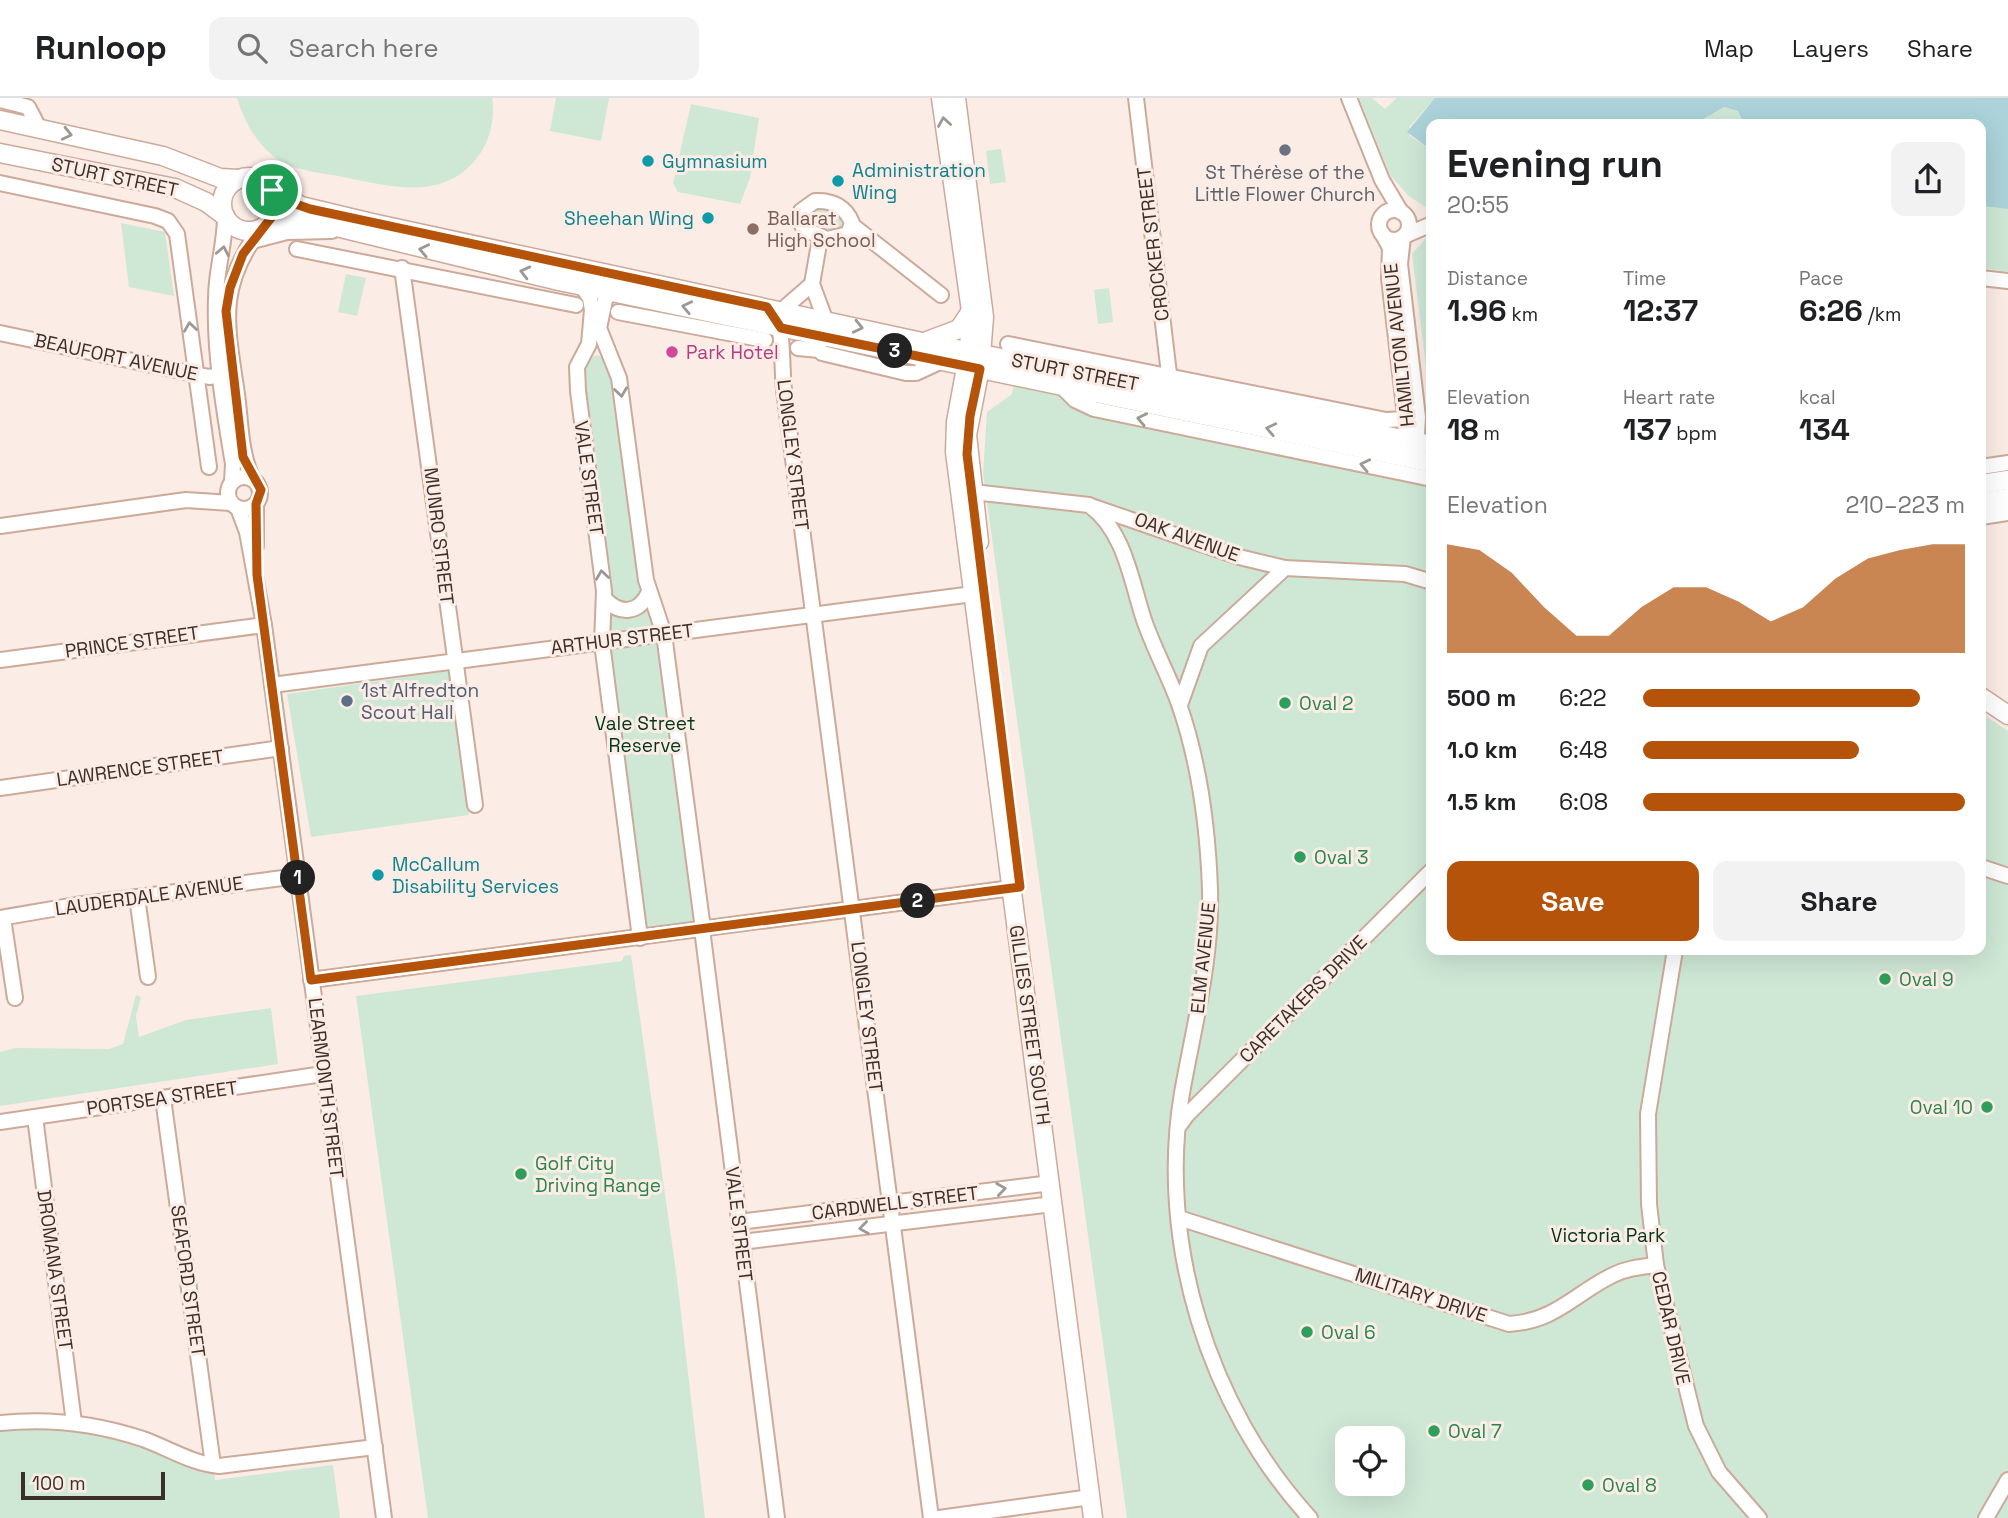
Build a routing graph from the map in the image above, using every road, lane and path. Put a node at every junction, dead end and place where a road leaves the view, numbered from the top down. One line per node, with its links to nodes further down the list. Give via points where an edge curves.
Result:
1 (941, 98): 37 (main road, one-way to 1)
2 (956, 98): 49 (main road, via 982,290)
3 (1136, 98): 53 (street, CROCKER STREET)
4 (1349, 98): 10 (street)
5 (0, 100): 7 (street, STURT STREET, via 28,107)
6 (0, 120): 7 (main road, STURT STREET)
7 (39, 128): 9 (main road, STURT STREET, one-way to 9, via 163,156 220,178)
8 (0, 153): 14 (main road, STURT STREET, via 175,188)
9 (238, 179): 12 (main road, via 257,178); 14 (main road, via 224,193)
10 (1382, 180): 13 (street); 16 (street)
11 (0, 183): 52 (street, STURT STREET, one-way to 11, via 172,225 155,216)
12 (272, 190): 19 (main road, via 276,204); 41 (main road, STURT STREET, via 310,209)
13 (1402, 213): 15 (street); 16 (street, via 1391,211); 22 (street, via 1409,223)
14 (225, 217): 19 (main road, via 244,230); 51 (street, one-way to 14, via 216,296)
15 (1426, 217)
16 (1382, 218): 21 (street)
17 (852, 225): 23 (street, via 844,237); 23 (street, via 838,205 812,202 801,211 800,221 806,231); 33 (street)
18 (1426, 227): 22 (street)
19 (261, 230): 20 (street); 20 (main road, STURT STREET, via 300,219); 51 (street, via 234,274 226,325)
20 (353, 233): 25 (street); 28 (main road, STURT STREET, one-way to 20)
21 (1382, 233): 22 (street, via 1391,240); 55 (street, HAMILTON AVENUE, via 1390,248 1389,278)
22 (1403, 237): 57 (street, HAMILTON AVENUE, via 1400,264)
23 (820, 238): 30 (street)
24 (297, 249): 25 (street)
25 (363, 260): 26 (street)
26 (402, 268): 34 (street); 88 (street, MUNRO STREET)
27 (1986, 279): 29 (street)
28 (559, 281): 31 (main road, STURT STREET); 34 (street)
29 (2008, 281)
30 (813, 284): 40 (street); 41 (street)
31 (581, 285): 32 (main road, STURT STREET); 48 (street, VALE STREET, via 592,306 590,341)
32 (607, 291): 35 (main road, STURT STREET); 47 (street, VALE STREET, via 598,323)
33 (941, 295)
34 (531, 296): 36 (street)
35 (635, 296): 39 (street); 41 (main road, STURT STREET, one-way to 35)
36 (576, 305)
37 (971, 311): 45 (main road, via 951,333); 49 (main road)
38 (618, 312): 39 (street, STURT STREET)
39 (642, 317): 43 (street, STURT STREET)
40 (825, 319): 41 (main road, STURT STREET); 45 (main road, STURT STREET, one-way to 45)
41 (769, 322): 43 (street); 43 (street, STURT STREET); 44 (main road, STURT STREET); 83 (street, LONGLEY STREET, via 780,350)
42 (0, 333): 52 (street, BEAUFORT AVENUE)
43 (728, 334)
44 (802, 340): 50 (main road, STURT STREET); 50 (street, via 818,350 909,373)
45 (922, 342): 49 (main road, STURT STREET)
46 (1008, 344): 53 (street, STURT STREET)
47 (608, 354): 48 (street, via 593,351); 80 (street, VALE STREET, one-way to 80, via 620,383)
48 (582, 358): 82 (street, VALE STREET, one-way to 48, via 576,372)
49 (975, 360): 50 (main road, STURT STREET); 53 (main road, STURT STREET); 54 (main road, STURT STREET); 67 (main road, GILLIES STREET SOUTH, via 967,435); 81 (main road, GILLIES STREET SOUTH, via 954,443)
50 (943, 361)
51 (227, 374): 52 (street, BEAUFORT AVENUE); 59 (street); 62 (street, via 243,457)
52 (197, 375): 56 (street)
53 (1170, 382): 55 (street, STURT STREET, via 1386,420); 57 (main road, STURT STREET)
54 (1060, 385): 57 (main road, STURT STREET, one-way to 54); 63 (street, STURT STREET, one-way to 54, via 1094,409 1079,403)
55 (1407, 419): 57 (street, HAMILTON AVENUE)
56 (206, 443): 59 (street, via 213,456); 61 (street)
57 (1419, 451)
58 (2008, 463): 60 (street)
59 (233, 464): 66 (street)
60 (1986, 466)
61 (209, 467)
62 (252, 478): 66 (street, via 243,476); 71 (street, via 261,490)
63 (1426, 478)
64 (2008, 480): 65 (main road)
65 (1986, 483)
66 (231, 484): 69 (street); 72 (street, via 228,495)
67 (972, 492): 73 (street); 81 (main road, GILLIES STREET SOUTH)
68 (2008, 498): 70 (main road)
69 (186, 500): 72 (street); 76 (street)
70 (1986, 501)
71 (256, 504): 72 (street, via 247,509); 78 (street, LEARMONTH STREET)
72 (235, 505): 78 (street, LEARMONTH STREET)
73 (1089, 505): 77 (street, OAK AVENUE, via 1239,557); 91 (street, ELM AVENUE, via 1104,518 1122,549 1145,622)
74 (2008, 513): 75 (street)
75 (1986, 516)
76 (0, 526)
77 (1285, 568): 79 (street, OAK AVENUE, via 1405,574); 91 (street, via 1200,646)
78 (257, 575): 84 (street, LEARMONTH STREET)
79 (1426, 580)
80 (649, 592): 82 (street, via 642,604 630,610 616,609); 85 (street, VALE STREET)
81 (979, 594): 83 (street, ARTHUR STREET); 100 (main road, GILLIES STREET SOUTH)
82 (605, 599): 86 (street, VALE STREET)
83 (815, 615): 85 (street, ARTHUR STREET); 102 (street, LONGLEY STREET)
84 (264, 625): 87 (street, PRINCE STREET); 89 (street, LEARMONTH STREET)
85 (664, 634): 86 (street, ARTHUR STREET); 104 (street, VALE STREET)
86 (602, 643): 88 (street, ARTHUR STREET); 105 (street, VALE STREET)
87 (0, 660)
88 (455, 661): 89 (street, ARTHUR STREET); 95 (street, MUNRO STREET)
89 (272, 685): 93 (street, LEARMONTH STREET)
90 (1986, 700): 92 (main road)
91 (1180, 705): 114 (street, ELM AVENUE, via 1201,805 1210,899 1206,968)
92 (2008, 715)
93 (281, 748): 94 (street, LAWRENCE STREET); 97 (street, LEARMONTH STREET)
94 (0, 788)
95 (475, 805)
96 (1986, 869): 99 (street)
97 (298, 876): 101 (street, LAUDERDALE AVENUE); 108 (street, LEARMONTH STREET)
98 (1426, 876): 114 (street, CARETAKERS DRIVE)
99 (2008, 876)
100 (1016, 888): 102 (street); 115 (main road, GILLIES STREET SOUTH)
101 (137, 897): 103 (street, LAUDERDALE AVENUE); 107 (street)
102 (853, 909): 104 (street); 117 (street, LONGLEY STREET)
103 (2, 918): 109 (street)
104 (702, 929): 105 (street); 119 (street, VALE STREET)
105 (640, 938): 108 (street)
106 (1674, 955): 122 (street, CEDAR DRIVE, via 1648,1114 1649,1203)
107 (148, 977)
108 (311, 980): 110 (street, LEARMONTH STREET)
109 (15, 998)
110 (323, 1074): 111 (street, PORTSEA STREET); 125 (street, LEARMONTH STREET)
111 (163, 1098): 112 (street, PORTSEA STREET); 126 (street, SEAFORD STREET)
112 (34, 1117): 113 (street, PORTSEA STREET); 124 (street, DROMANA STREET)
113 (0, 1122)
114 (1177, 1130): 118 (street, ELM AVENUE)
115 (1056, 1182): 116 (main road, GILLIES STREET SOUTH); 117 (street, CARDWELL STREET, one-way to 115)
116 (1059, 1203): 120 (street, CARDWELL STREET); 128 (main road, GILLIES STREET SOUTH)
117 (890, 1204): 119 (street, CARDWELL STREET); 120 (street, LONGLEY STREET)
118 (1179, 1218): 122 (street, MILITARY DRIVE, via 1509,1324 1548,1316 1625,1269); 135 (street, ELM AVENUE, via 1189,1282 1216,1366 1257,1446)
119 (739, 1222): 121 (street, VALE STREET)
120 (893, 1224): 121 (street, CARDWELL STREET, one-way to 121); 131 (street, LONGLEY STREET)
121 (741, 1242): 130 (street, VALE STREET)
122 (1656, 1265): 136 (street, CEDAR DRIVE, via 1696,1426 1719,1472)
123 (0, 1423): 124 (street)
124 (74, 1423): 126 (street, via 137,1437)
125 (374, 1447): 126 (street); 129 (street, LEARMONTH STREET)
126 (213, 1465)
127 (2008, 1480): 137 (street)
128 (1095, 1497): 132 (street); 133 (main road, GILLIES STREET SOUTH); 134 (main road, GILLIES STREET SOUTH)
129 (384, 1518)
130 (777, 1518)
131 (931, 1518)
132 (939, 1518)
133 (1093, 1518)
134 (1102, 1518)
135 (1310, 1518)
136 (1759, 1518)
137 (1986, 1518)

